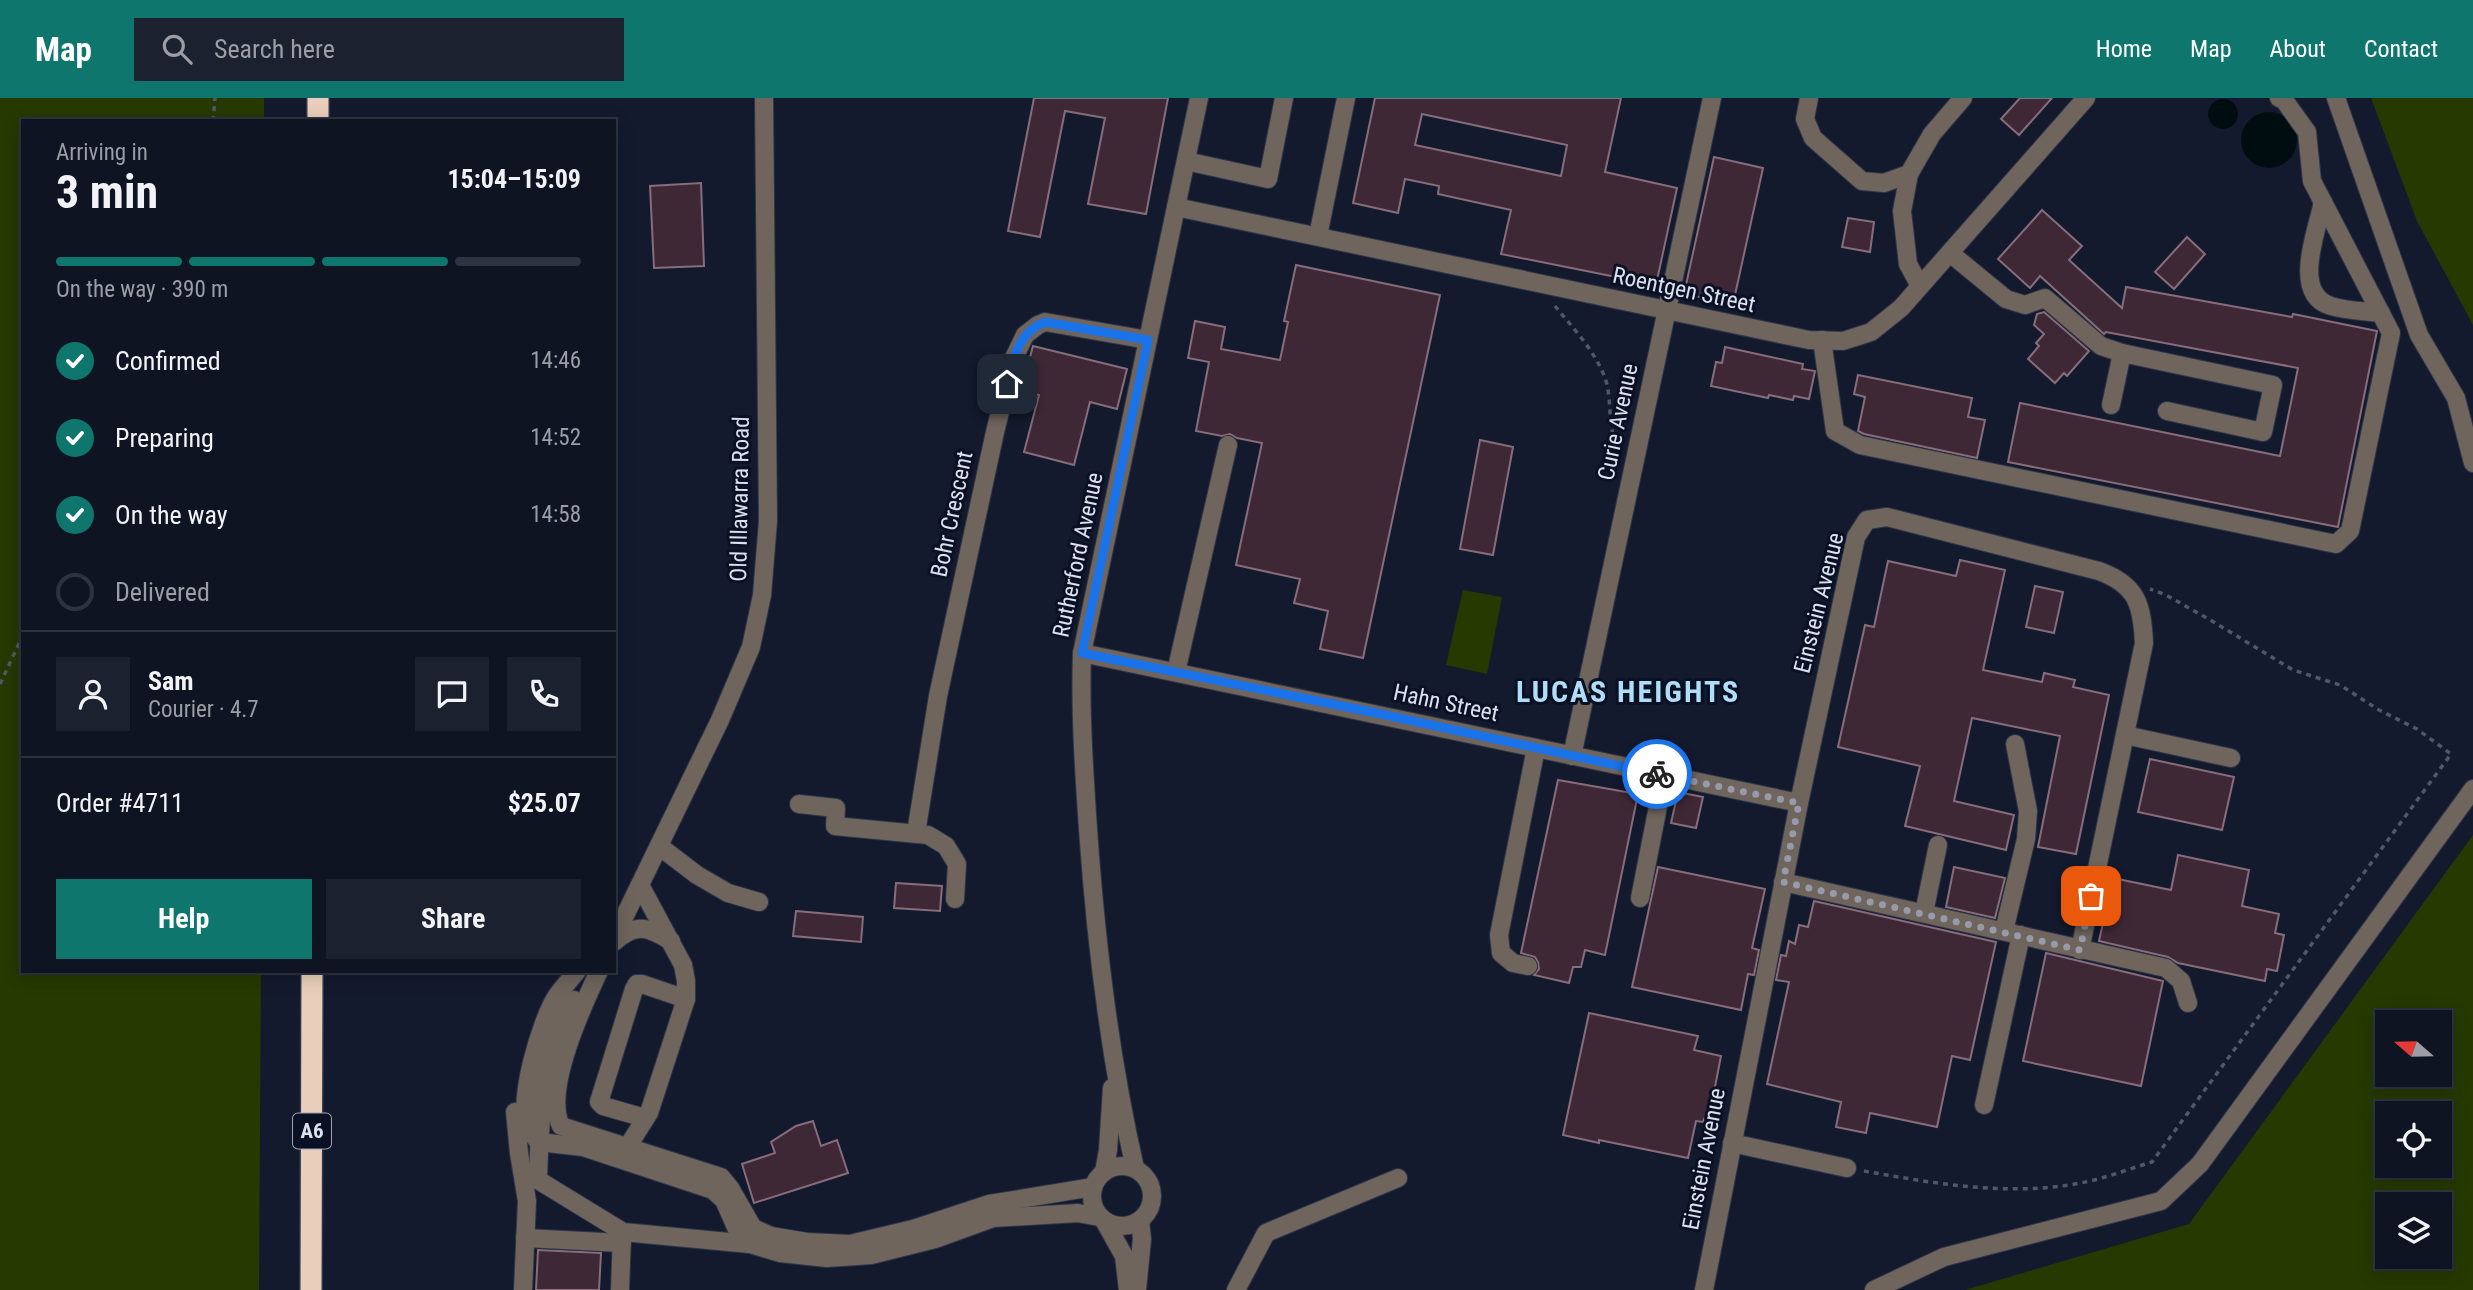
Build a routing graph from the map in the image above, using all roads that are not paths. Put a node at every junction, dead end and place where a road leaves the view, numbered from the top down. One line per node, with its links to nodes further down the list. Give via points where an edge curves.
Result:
1 (318, 98): 12 (highway)
2 (764, 98): 42 (lane, Old Illawarra Road, via 768,521 762,595 751,648)
3 (1199, 98): 13 (lane, Rutherford Avenue)
4 (1283, 98): 13 (lane, via 1268,179)
5 (1346, 98): 17 (lane)
6 (1712, 98): 20 (lane, Curie Avenue)
7 (1809, 98): 14 (lane, via 1805,119 1813,138 1861,181 1884,183)
8 (1963, 98): 14 (lane, via 1932,134)
9 (2086, 98): 18 (lane, Roentgen Street)
10 (2279, 98): 15 (lane, via 2307,132 2312,181)
11 (2336, 98): 28 (lane, via 2419,335 2456,398)
12 (318, 119)
13 (1186, 161): 16 (lane, Rutherford Avenue)
14 (1909, 174): 19 (lane, via 1902,211 1908,264)
15 (2323, 202): 21 (lane); 21 (lane, via 2307,276 2313,295 2329,306)
16 (1176, 207): 17 (lane, Roentgen Street); 22 (lane, Rutherford Avenue)
17 (1318, 236): 20 (lane, Roentgen Street)
18 (1950, 253): 19 (lane, Roentgen Street); 24 (lane, via 2006,299 2025,305 2045,298 2101,346)
19 (1920, 286): 23 (lane, Roentgen Street, via 1871,332 1843,341)
20 (1666, 312): 23 (lane, Roentgen Street); 34 (lane, Curie Avenue)
21 (2381, 313): 23 (lane, via 2391,333 2350,531 2336,544 1860,445 1835,431)
22 (1148, 340): 29 (lane, Rutherford Avenue); 40 (lane, Bohr Crescent, via 1045,322 1020,342 995,432 938,696)
23 (1822, 340)
24 (2122, 353): 25 (lane); 26 (lane, via 2273,385 2263,432)
25 (2111, 405)
26 (2167, 411)
27 (1228, 445): 30 (lane)
28 (2473, 463)
29 (1082, 653): 30 (lane, Hahn Street); 64 (lane, Rutherford Avenue, via 1080,704 1089,841)
30 (1176, 672): 33 (lane, Hahn Street)
31 (2125, 735): 35 (lane); 38 (lane, Einstein Avenue, via 2144,643 2143,616 2134,594 2118,578 1887,517 1867,520 1856,537); 55 (lane)
32 (2015, 744): 51 (lane, via 2028,811)
33 (1536, 748): 34 (lane, Hahn Street); 56 (lane, via 1499,935 1501,953 1513,963)
34 (1572, 756): 36 (lane, Hahn Street)
35 (2231, 758)
36 (1664, 776): 38 (lane, Hahn Street); 45 (lane)
37 (2473, 789): 87 (lane, via 2200,1164 2161,1201 1944,1257)
38 (1799, 803): 43 (lane, Einstein Avenue)
39 (799, 804): 40 (lane, via 836,808 835,826)
40 (916, 833): 46 (lane, via 946,846 957,864)
41 (1938, 845): 48 (lane)
42 (659, 846): 44 (lane, Old Illawarra Road); 47 (lane, via 728,893)
43 (1783, 882): 48 (lane); 68 (lane, Einstein Avenue)
44 (640, 885): 49 (lane, Old Illawarra Road); 54 (lane)
45 (1640, 898)
46 (955, 899)
47 (759, 902)
48 (1924, 913): 51 (lane)
49 (626, 914): 50 (lane); 52 (lane)
50 (616, 926)
51 (2012, 933): 55 (lane); 65 (lane)
52 (616, 936)
53 (616, 939): 54 (lane, via 639,928 654,930)
54 (671, 942): 61 (lane, via 683,964)
55 (2080, 950): 62 (lane, via 2166,968 2181,981)
56 (1528, 966)
57 (313, 973): 80 (highway, A6)
58 (574, 973): 63 (lane)
59 (596, 973): 67 (lane, via 565,1016 546,1073)
60 (597, 973): 69 (lane, via 576,1020 561,1074 556,1115 561,1126)
61 (686, 999): 66 (lane); 66 (lane, via 642,984 634,989 599,1102)
62 (2188, 1003)
63 (544, 1022): 67 (lane, via 528,1079 525,1112 528,1128); 78 (lane, via 518,1076 515,1112 527,1200)
64 (1114, 1070): 70 (lane, Rutherford Avenue); 72 (lane, Rutherford Avenue)
65 (1984, 1105)
66 (645, 1118): 69 (lane)
67 (539, 1142): 77 (lane, via 538,1180); 79 (lane, via 583,1147 713,1190)
68 (1732, 1143): 71 (lane); 86 (lane, Einstein Avenue)
69 (628, 1146): 74 (lane, via 721,1177 753,1228 807,1242 850,1244 989,1203)
70 (1135, 1168): 72 (lane, via 1119,1166); 76 (lane, via 1149,1180 1153,1198)
71 (1847, 1168)
72 (1104, 1172): 74 (lane)
73 (1398, 1178): 85 (lane, via 1266,1233)
74 (1093, 1188): 75 (lane, via 1094,1208)
75 (1102, 1219): 76 (lane, via 1123,1227); 79 (lane, via 1078,1213 993,1218 872,1255 827,1258); 83 (lane, via 1124,1256)
76 (1140, 1221): 84 (lane)
77 (622, 1237): 78 (lane); 79 (lane); 82 (lane)
78 (525, 1238): 81 (lane)
79 (750, 1244)
80 (311, 1290)
81 (523, 1290)
82 (620, 1290)
83 (1128, 1290)
84 (1137, 1290)
85 (1236, 1290)
86 (1704, 1290)
87 (1874, 1290)

